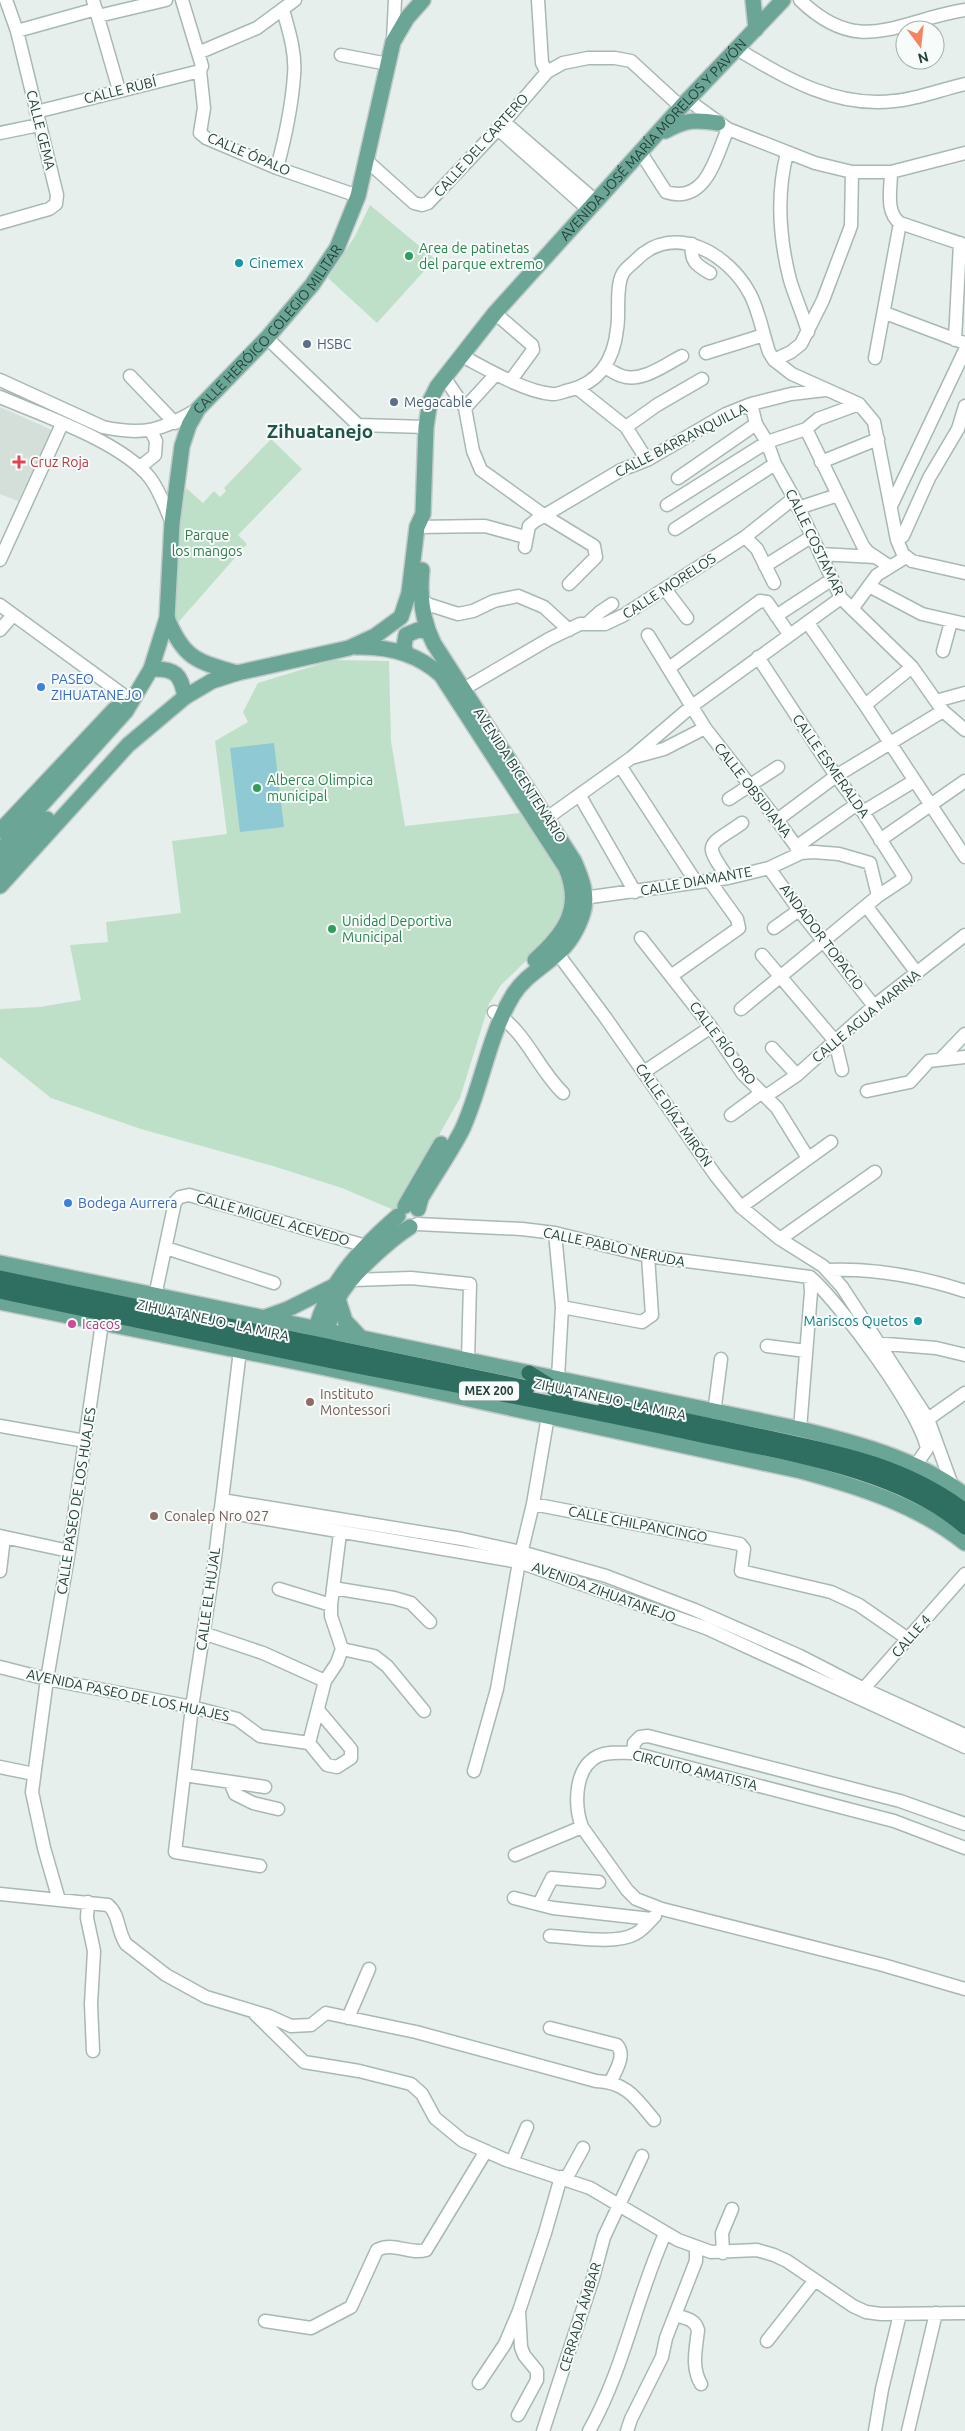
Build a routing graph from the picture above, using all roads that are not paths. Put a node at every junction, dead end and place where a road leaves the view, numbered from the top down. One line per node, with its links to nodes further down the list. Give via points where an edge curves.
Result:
1 (6, 0): 15 (street, CALLE GEMA)
2 (166, 0): 11 (street)
3 (182, 0): 18 (street, CALLE ÓPALO)
4 (295, 0): 12 (street)
5 (394, 0): 16 (street)
6 (423, 0): 16 (main road, CALLE HERÓICO COLEGIO MILITAR, via 407,18)
7 (538, 0): 22 (street, via 542,63)
8 (753, 0): 14 (main road)
9 (784, 0): 14 (main road, AVENIDA JOSÉ MARÍA MORELOS Y PAVÓN)
10 (800, 0): 13 (street, via 815,14 844,30 871,33)
11 (96, 8): 15 (street); 24 (street)
12 (283, 10): 18 (street, via 257,28); 35 (street, via 292,45 294,74)
13 (965, 10)
14 (756, 29): 17 (main road, AVENIDA JOSÉ MARÍA MORELOS Y PAVÓN)
15 (17, 31): 26 (street, CALLE GEMA)
16 (393, 42): 20 (main road, CALLE HERÓICO COLEGIO MILITAR)
17 (737, 49): 23 (street, via 811,90 846,100 895,101); 25 (main road, AVENIDA JOSÉ MARÍA MORELOS Y PAVÓN)
18 (198, 52): 21 (street, CALLE ÓPALO)
19 (341, 55): 20 (street)
20 (388, 64): 34 (main road, CALLE HERÓICO COLEGIO MILITAR)
21 (201, 68): 24 (street, CALLE RUBÍ); 35 (street, CALLE ÓPALO, via 204,108 200,134)
22 (546, 72): 25 (street, via 563,63 588,58 632,61); 27 (street, CALLE DEL CARTERO)
23 (965, 84)
24 (119, 90): 26 (street, CALLE RUBÍ)
25 (685, 103): 28 (street); 30 (main road, AVENIDA JOSÉ MARÍA MORELOS Y PAVÓN)
26 (37, 118): 29 (street, CALLE RUBÍ); 40 (street, CALLE GEMA, via 57,195 56,204 50,209)
27 (501, 126): 34 (street, CALLE DEL CARTERO, via 428,203 422,205 414,203); 39 (street)
28 (723, 126): 30 (main road, via 698,120 682,122); 31 (street, via 705,183 694,190 666,192); 32 (street)
29 (0, 133)
30 (655, 136): 31 (main road, AVENIDA JOSÉ MARÍA MORELOS Y PAVÓN)
31 (641, 153): 39 (main road, AVENIDA JOSÉ MARÍA MORELOS Y PAVÓN)
32 (787, 153): 36 (street); 47 (street, via 780,194 780,237 790,282)
33 (965, 153): 37 (street)
34 (366, 160): 38 (main road, CALLE HERÓICO COLEGIO MILITAR)
35 (277, 168): 38 (street, CALLE ÓPALO)
36 (852, 172): 37 (street); 47 (street, via 852,226)
37 (890, 172): 41 (street, via 892,215)
38 (358, 196): 49 (main road, CALLE HERÓICO COLEGIO MILITAR, via 337,248 312,285)
39 (593, 206): 45 (main road, AVENIDA JOSÉ MARÍA MORELOS Y PAVÓN)
40 (0, 223)
41 (900, 223): 43 (street); 46 (street)
42 (692, 244): 44 (street, via 690,254 693,261); 48 (street, via 717,258 738,278 750,295); 57 (street, via 673,241 656,245 622,274 618,328 612,356)
43 (962, 244): 50 (street)
44 (710, 273)
45 (496, 313): 53 (main road, AVENIDA JOSÉ MARÍA MORELOS Y PAVÓN); 62 (street, via 532,345 533,350)
46 (884, 313): 50 (street); 55 (street)
47 (808, 332): 56 (street, via 796,348)
48 (764, 335): 52 (street); 56 (street)
49 (267, 338): 71 (main road, CALLE HERÓICO COLEGIO MILITAR); 75 (street, via 358,424)
50 (960, 341)
51 (965, 350): 89 (street)
52 (706, 353)
53 (462, 356): 58 (street); 60 (main road, AVENIDA JOSÉ MARÍA MORELOS Y PAVÓN)
54 (682, 356): 57 (street, via 651,372 632,377 624,377)
55 (875, 358)
56 (774, 360): 65 (street, via 792,374)
57 (605, 367): 64 (street, via 596,378)
58 (496, 374): 62 (street); 70 (street)
59 (130, 376): 72 (street)
60 (444, 377): 70 (street); 75 (main road, AVENIDA JOSÉ MARÍA MORELOS Y PAVÓN, via 430,401)
61 (702, 379): 76 (street, via 657,405)
62 (511, 380): 64 (street, via 553,394)
63 (0, 381): 78 (street, via 103,427)
64 (577, 388): 76 (street)
65 (828, 390): 67 (street, CALLE BARRANQUILLA, via 791,394); 68 (street)
66 (0, 397): 73 (street)
67 (751, 404): 74 (street, CALLE COSTAMAR); 81 (street, CALLE BARRANQUILLA, via 726,414)
68 (859, 404): 77 (street, via 818,420); 79 (street, via 874,422)
69 (965, 406): 96 (street, via 958,429 930,478 903,536)
70 (466, 408): 90 (street, via 473,451 481,470)
71 (198, 409): 72 (street); 91 (main road, CALLE HERÓICO COLEGIO MILITAR, via 182,446)
72 (174, 423): 78 (street)
73 (62, 424): 84 (street, via 109,446); 100 (street)
74 (756, 424): 80 (street, CALLE COSTAMAR); 85 (street)
75 (426, 427): 92 (main road, AVENIDA JOSÉ MARÍA MORELOS Y PAVÓN)
76 (626, 428): 81 (street)
77 (806, 429): 80 (street); 82 (street)
78 (151, 431): 84 (street, via 156,441 155,455)
79 (878, 439): 82 (street); 89 (street)
80 (767, 442): 83 (street, CALLE COSTAMAR); 88 (street)
81 (647, 460): 90 (street, CALLE BARRANQUILLA, via 621,470)
82 (821, 462): 86 (street)
83 (775, 464): 87 (street, CALLE COSTAMAR); 93 (street)
84 (140, 467): 91 (street, via 159,492)
85 (678, 478)
86 (838, 495): 87 (street, CALLE MORELOS); 98 (street, via 863,546)
87 (796, 503): 94 (street, CALLE MORELOS); 95 (street, CALLE COSTAMAR)
88 (667, 505)
89 (890, 507): 96 (street)
90 (545, 516): 92 (street, CALLE BARRANQUILLA, via 529,526 525,542 485,526); 106 (street, via 596,550 596,557)
91 (172, 522): 116 (main road, CALLE HERÓICO COLEGIO MILITAR)
92 (422, 523): 109 (main road, AVENIDA BICENTENARIO)
93 (675, 529)
94 (744, 537): 101 (street, via 754,544); 108 (street, CALLE MORELOS)
95 (811, 537): 97 (street, CALLE COSTAMAR); 101 (street)
96 (897, 540): 99 (street)
97 (820, 554): 98 (street); 104 (street, CALLE COSTAMAR)
98 (875, 557): 102 (street)
99 (906, 557): 102 (street); 103 (street)
100 (0, 560)
101 (765, 566): 105 (street)
102 (889, 566): 107 (street)
103 (965, 573)
104 (831, 580): 110 (street, CALLE COSTAMAR); 115 (street)
105 (774, 583)
106 (569, 584)
107 (868, 586): 113 (street); 118 (street, via 922,614)
108 (665, 589): 117 (street); 119 (street, CALLE MORELOS, via 614,621)
109 (415, 597): 123 (street, via 458,614 518,596 544,607); 126 (main road, AVENIDA BICENTENARIO); 127 (main road, via 391,626)
110 (841, 598): 113 (street, CALLE COSTAMAR); 120 (street)
111 (612, 604): 119 (street)
112 (0, 605): 114 (street)
113 (852, 609): 131 (street, CALLE COSTAMAR)
114 (14, 616): 122 (street); 138 (street)
115 (776, 616): 124 (street); 132 (street, via 767,602 760,600)
116 (167, 618): 133 (main road, CALLE HERÓICO COLEGIO MILITAR); 134 (main road, via 176,640 187,653 204,663)
117 (687, 618)
118 (951, 622): 121 (street); 128 (street)
119 (588, 623): 123 (street, CALLE MORELOS)
120 (808, 623): 124 (street); 139 (street)
121 (965, 624)
122 (0, 630)
123 (569, 630): 135 (street, CALLE MORELOS)
124 (789, 634): 130 (street)
125 (648, 635): 132 (street)
126 (431, 638): 129 (main road, via 428,653); 129 (main road, via 418,630 406,635 404,646); 135 (main road, AVENIDA BICENTENARIO)
127 (349, 648): 129 (main road, AVENIDA BICENTENARIO, via 371,647); 134 (main road)
128 (943, 651)
129 (412, 655): 135 (main road, AVENIDA BICENTENARIO)
130 (758, 657): 140 (street); 149 (street, CALLE ESMERALDA)
131 (912, 667): 139 (street); 141 (street, CALLE COSTAMAR)
132 (669, 668): 140 (street)
133 (151, 669): 137 (main road, via 164,668 173,672 181,679); 138 (main road)
134 (236, 673): 137 (main road, via 212,681)
135 (460, 691): 158 (main road, AVENIDA BICENTENARIO)
136 (965, 693): 141 (street)
137 (185, 697): 142 (main road)
138 (129, 700): 160 (main road); 163 (main road, via 99,742)
139 (865, 705): 145 (street)
140 (692, 706): 143 (street); 146 (street)
141 (940, 706): 144 (street, CALLE COSTAMAR); 145 (street)
142 (166, 711): 166 (main road, via 140,724 126,737); 170 (main road, via 128,746)
143 (705, 728): 146 (street, via 664,749); 152 (street, CALLE OBSIDIANA)
144 (965, 730)
145 (890, 744): 149 (street); 150 (street)
146 (631, 758): 147 (street)
147 (620, 767): 153 (street); 169 (street)
148 (778, 767): 152 (street)
149 (836, 776): 156 (street, CALLE ESMERALDA); 157 (street)
150 (914, 781): 155 (street); 156 (street, CALLE DIAMANTE)
151 (965, 781): 155 (street)
152 (750, 785): 154 (street); 157 (street, CALLE OBSIDIANA)
153 (580, 796): 158 (street); 171 (street)
154 (729, 799)
155 (930, 806): 161 (street); 164 (street)
156 (860, 808): 161 (street, CALLE ESMERALDA); 162 (street, CALLE DIAMANTE)
157 (777, 820): 162 (street, CALLE OBSIDIANA)
158 (542, 822): 173 (main road, AVENIDA BICENTENARIO, via 574,861 582,879)
159 (742, 823): 167 (street, via 713,843 710,849)
160 (2, 826)
161 (880, 840): 172 (street, CALLE ESMERALDA, via 905,875 902,881)
162 (798, 850): 165 (street, CALLE DIAMANTE); 172 (street, CALLE DIAMANTE, via 839,854 870,864)
163 (0, 851)
164 (965, 857)
165 (769, 868): 167 (street, CALLE DIAMANTE); 175 (street, ANDADOR TOPACIO)
166 (0, 869)
167 (728, 878): 168 (street, CALLE DIAMANTE)
168 (709, 880): 169 (street, CALLE DIAMANTE); 183 (street, via 739,922 739,928)
169 (696, 882): 171 (street, CALLE DIAMANTE)
170 (0, 886)
171 (635, 892): 173 (street, CALLE DIAMANTE)
172 (878, 896): 174 (street)
173 (580, 898): 180 (main road, AVENIDA BICENTENARIO, via 582,914 577,928); 187 (main road, AVENIDA BICENTENARIO, via 552,945 510,983)
174 (867, 908): 179 (street); 182 (street)
175 (799, 910): 176 (street); 179 (street, ANDADOR TOPACIO)
176 (774, 928)
177 (965, 935): 182 (street, CALLE AGUA MARINA)
178 (641, 938): 183 (street, CALLE RÍO ORO)
179 (823, 940): 184 (street); 185 (street, ANDADOR TOPACIO)
180 (558, 954): 187 (main road, AVENIDA BICENTENARIO, via 522,984); 195 (street, CALLE DÍAZ MIRÓN)
181 (762, 956): 184 (street)
182 (917, 973): 185 (street, CALLE AGUA MARINA)
183 (671, 976): 188 (street, CALLE RÍO ORO)
184 (780, 977): 186 (street); 190 (street)
185 (874, 1006): 190 (street, CALLE AGUA MARINA)
186 (741, 1009)
187 (498, 1014): 198 (street, via 534,1052); 205 (main road, via 457,1128)
188 (711, 1027): 195 (street); 199 (street, CALLE RÍO ORO, via 738,1069)
189 (965, 1034): 193 (street)
190 (835, 1041): 194 (street); 196 (street, CALLE AGUA MARINA)
191 (772, 1048): 196 (street)
192 (965, 1057): 193 (street)
193 (935, 1060): 197 (street, via 910,1082)
194 (842, 1070)
195 (644, 1072): 204 (street, CALLE DÍAZ MIRÓN)
196 (797, 1075): 199 (street, CALLE AGUA MARINA)
197 (866, 1091)
198 (563, 1093)
199 (763, 1094): 200 (street, CALLE AGUA MARINA); 202 (street, CALLE RÍO ORO, via 777,1108)
200 (731, 1115)
201 (831, 1142): 202 (street)
202 (808, 1158): 204 (street)
203 (875, 1172): 207 (street)
204 (740, 1208): 207 (street, CALLE DÍAZ MIRÓN)
205 (410, 1216): 206 (street, CALLE PABLO NERUDA); 208 (main road); 217 (main road)
206 (555, 1233): 211 (street, CALLE PABLO NERUDA); 224 (street)
207 (780, 1239): 210 (street, CALLE DÍAZ MIRÓN)
208 (366, 1246): 209 (street, CALLE MIGUEL ACEVEDO, via 189,1195 175,1202); 221 (main road)
209 (166, 1248): 218 (street); 222 (street)
210 (797, 1250): 213 (street, CALLE DÍAZ MIRÓN); 214 (street, via 796,1268)
211 (648, 1256): 214 (street, CALLE PABLO NERUDA); 224 (street, via 652,1315 648,1319 642,1322)
212 (0, 1263): 222 (main road)
213 (827, 1270): 220 (street, via 903,1275); 232 (street, CALLE DÍAZ MIRÓN, via 850,1298)
214 (781, 1273): 215 (street, CALLE PABLO NERUDA)
215 (810, 1277): 231 (street, via 823,1288); 235 (street)
216 (0, 1278): 230 (highway, ZIHUATANEJO - LA MIRA / MEX 200)
217 (353, 1280): 221 (main road); 237 (street, via 411,1278 470,1284)
218 (274, 1283)
219 (0, 1291): 228 (highway, ZIHUATANEJO - LA MIRA / MEX 200)
220 (965, 1291)
221 (336, 1292): 226 (main road); 229 (main road, via 345,1321); 234 (main road)
222 (156, 1296): 225 (main road)
223 (0, 1302): 227 (main road)
224 (562, 1307): 240 (street)
225 (246, 1315): 226 (main road); 230 (street, CALLE EL HUJAL)
226 (263, 1318): 234 (main road)
227 (102, 1323): 228 (main road); 248 (street, CALLE PASEO DE LOS HUAJES)
228 (158, 1330): 230 (highway, ZIHUATANEJO - LA MIRA / MEX 200)
229 (360, 1337): 234 (main road); 237 (main road)
230 (242, 1341): 234 (highway, ZIHUATANEJO - LA MIRA / MEX 200); 253 (street, CALLE EL HUJAL)
231 (865, 1342): 232 (street); 249 (street, via 916,1419 926,1440 927,1449)
232 (879, 1344): 236 (street, via 936,1348); 245 (street, CALLE DÍAZ MIRÓN)
233 (767, 1346): 235 (street)
234 (318, 1349): 242 (highway, ZIHUATANEJO - LA MIRA / MEX 200); 244 (main road); 255 (highway, ZIHUATANEJO - LA MIRA / MEX 200, via 848,1469 901,1488)
235 (806, 1351): 247 (street)
236 (965, 1355)
237 (468, 1360): 239 (main road)
238 (721, 1360): 243 (street)
239 (529, 1373): 240 (main road); 242 (highway)
240 (558, 1378): 243 (main road)
241 (965, 1393): 245 (street)
242 (566, 1396): 254 (highway, ZIHUATANEJO - LA MIRA / MEX 200, via 873,1462 914,1479)
243 (714, 1413): 247 (main road)
244 (548, 1416): 252 (street); 258 (main road, via 856,1486 914,1509)
245 (928, 1419): 250 (street, CALLE DÍAZ MIRÓN)
246 (0, 1426): 248 (street)
247 (800, 1430): 249 (main road, via 849,1442)
248 (85, 1441): 259 (street, CALLE PASEO DE LOS HUAJES)
249 (915, 1466): 250 (main road)
250 (952, 1485): 251 (main road)
251 (965, 1495)
252 (533, 1504): 260 (street); 268 (street, CALLE CHILPANCINGO, via 743,1546 742,1571 832,1592 859,1605)
253 (221, 1505): 256 (street, AVENIDA ZIHUATANEJO); 260 (street, AVENIDA ZIHUATANEJO, via 462,1539); 267 (street, CALLE EL HUJAL)
254 (965, 1511)
255 (965, 1527)
256 (340, 1533): 260 (street, AVENIDA ZIHUATANEJO); 263 (street)
257 (2, 1537): 259 (street); 261 (street)
258 (965, 1543)
259 (69, 1551): 271 (street, CALLE PASEO DE LOS HUAJES)
260 (520, 1557): 273 (street, AVENIDA ZIHUATANEJO, via 606,1576 695,1610 800,1656); 282 (street, via 497,1689)
261 (0, 1571)
262 (965, 1574): 268 (street, CALLE 4)
263 (334, 1588): 265 (street); 266 (street, via 411,1603)
264 (279, 1589): 265 (street)
265 (331, 1605): 269 (street, via 331,1616)
266 (430, 1622)
267 (203, 1632): 272 (street, via 263,1653); 274 (street, CALLE EL HUJAL)
268 (908, 1639): 273 (street, CALLE 4)
269 (342, 1649): 272 (street); 275 (street, via 374,1656 388,1666)
270 (0, 1667): 271 (street, AVENIDA PASEO DE LOS HUAJES)
271 (46, 1679): 274 (street, AVENIDA PASEO DE LOS HUAJES); 283 (street, CALLE PASEO DE LOS HUAJES)
272 (325, 1681): 276 (street)
273 (860, 1693): 277 (street, AVENIDA ZIHUATANEJO); 279 (street, AVENIDA ZIHUATANEJO)
274 (192, 1707): 278 (street, AVENIDA PASEO DE LOS HUAJES, via 237,1719 260,1736); 284 (street, CALLE EL HUJAL)
275 (424, 1710)
276 (319, 1711): 278 (street); 278 (street, via 352,1753 351,1758 332,1767)
277 (965, 1735)
278 (309, 1743)
279 (965, 1748)
280 (634, 1753): 287 (street, via 634,1743 640,1737 648,1736); 289 (street, CIRCUITO AMATISTA); 291 (street, CIRCUITO AMATISTA, via 611,1752 589,1761 577,1791)
281 (0, 1767): 283 (street)
282 (474, 1771)
283 (34, 1774): 298 (street, CALLE PASEO DE LOS HUAJES, via 32,1792 36,1813)
284 (184, 1775): 285 (street); 294 (street, CALLE EL HUJAL, via 175,1852)
285 (230, 1782): 286 (street); 288 (street, via 235,1794 252,1803)
286 (266, 1787)
287 (900, 1801): 289 (street); 290 (street)
288 (278, 1809)
289 (894, 1821): 292 (street, CIRCUITO AMATISTA)
290 (965, 1824)
291 (582, 1827): 293 (street); 301 (street, CIRCUITO AMATISTA, via 627,1890 636,1899)
292 (965, 1848)
293 (514, 1855)
294 (260, 1866)
295 (599, 1882): 300 (street, via 552,1878)
296 (2, 1897): 298 (street)
297 (514, 1898): 300 (street)
298 (59, 1900): 299 (street)
299 (88, 1902): 306 (street, via 108,1905 115,1911 121,1938 166,1975 206,1997); 309 (street, via 87,1918 94,1951)
300 (539, 1904): 302 (street)
301 (662, 1909): 302 (street); 305 (street, CIRCUITO AMATISTA)
302 (651, 1919): 303 (street, via 633,1936 614,1939)
303 (550, 1936)
304 (369, 1969): 307 (street)
305 (965, 1989)
306 (252, 2011): 307 (street, via 291,2026 311,2026 326,2014); 314 (street, via 304,2062 411,2084 422,2094 444,2128)
307 (348, 2018): 310 (street, via 416,2032 596,2081)
308 (550, 2028): 310 (street, via 617,2045 622,2057)
309 (93, 2051)
310 (611, 2081): 311 (street, via 626,2089)
311 (654, 2120)
312 (528, 2127): 316 (street)
313 (583, 2148): 317 (street)
314 (486, 2151): 316 (street); 329 (street, via 426,2250 417,2253 391,2246 377,2250 351,2307 317,2326 311,2328)
315 (642, 2156): 318 (street, CERRADA ÁMBAR)
316 (512, 2162): 317 (street)
317 (564, 2178): 318 (street); 324 (street)
318 (620, 2204): 320 (street); 335 (street, CERRADA ÁMBAR, via 604,2237)
319 (732, 2209): 322 (street, via 722,2233)
320 (665, 2234): 321 (street); 336 (street, via 649,2269 604,2405)
321 (696, 2247): 322 (street); 328 (street, via 696,2261)
322 (723, 2253): 323 (street, via 757,2250 788,2261)
323 (815, 2280): 327 (street, via 866,2312); 330 (street)
324 (518, 2311): 331 (street, via 505,2344); 333 (street, via 524,2355 537,2371 537,2380)
325 (936, 2313): 326 (street); 327 (street); 338 (street)
326 (965, 2313)
327 (900, 2314): 337 (street)
328 (675, 2315): 332 (street, via 697,2325 694,2365); 334 (street, via 662,2357)
329 (265, 2321)
330 (767, 2341)
331 (479, 2384)
332 (701, 2384)
333 (518, 2415)
334 (629, 2425)
335 (543, 2431)
336 (589, 2431)
337 (875, 2431)
338 (908, 2431)

